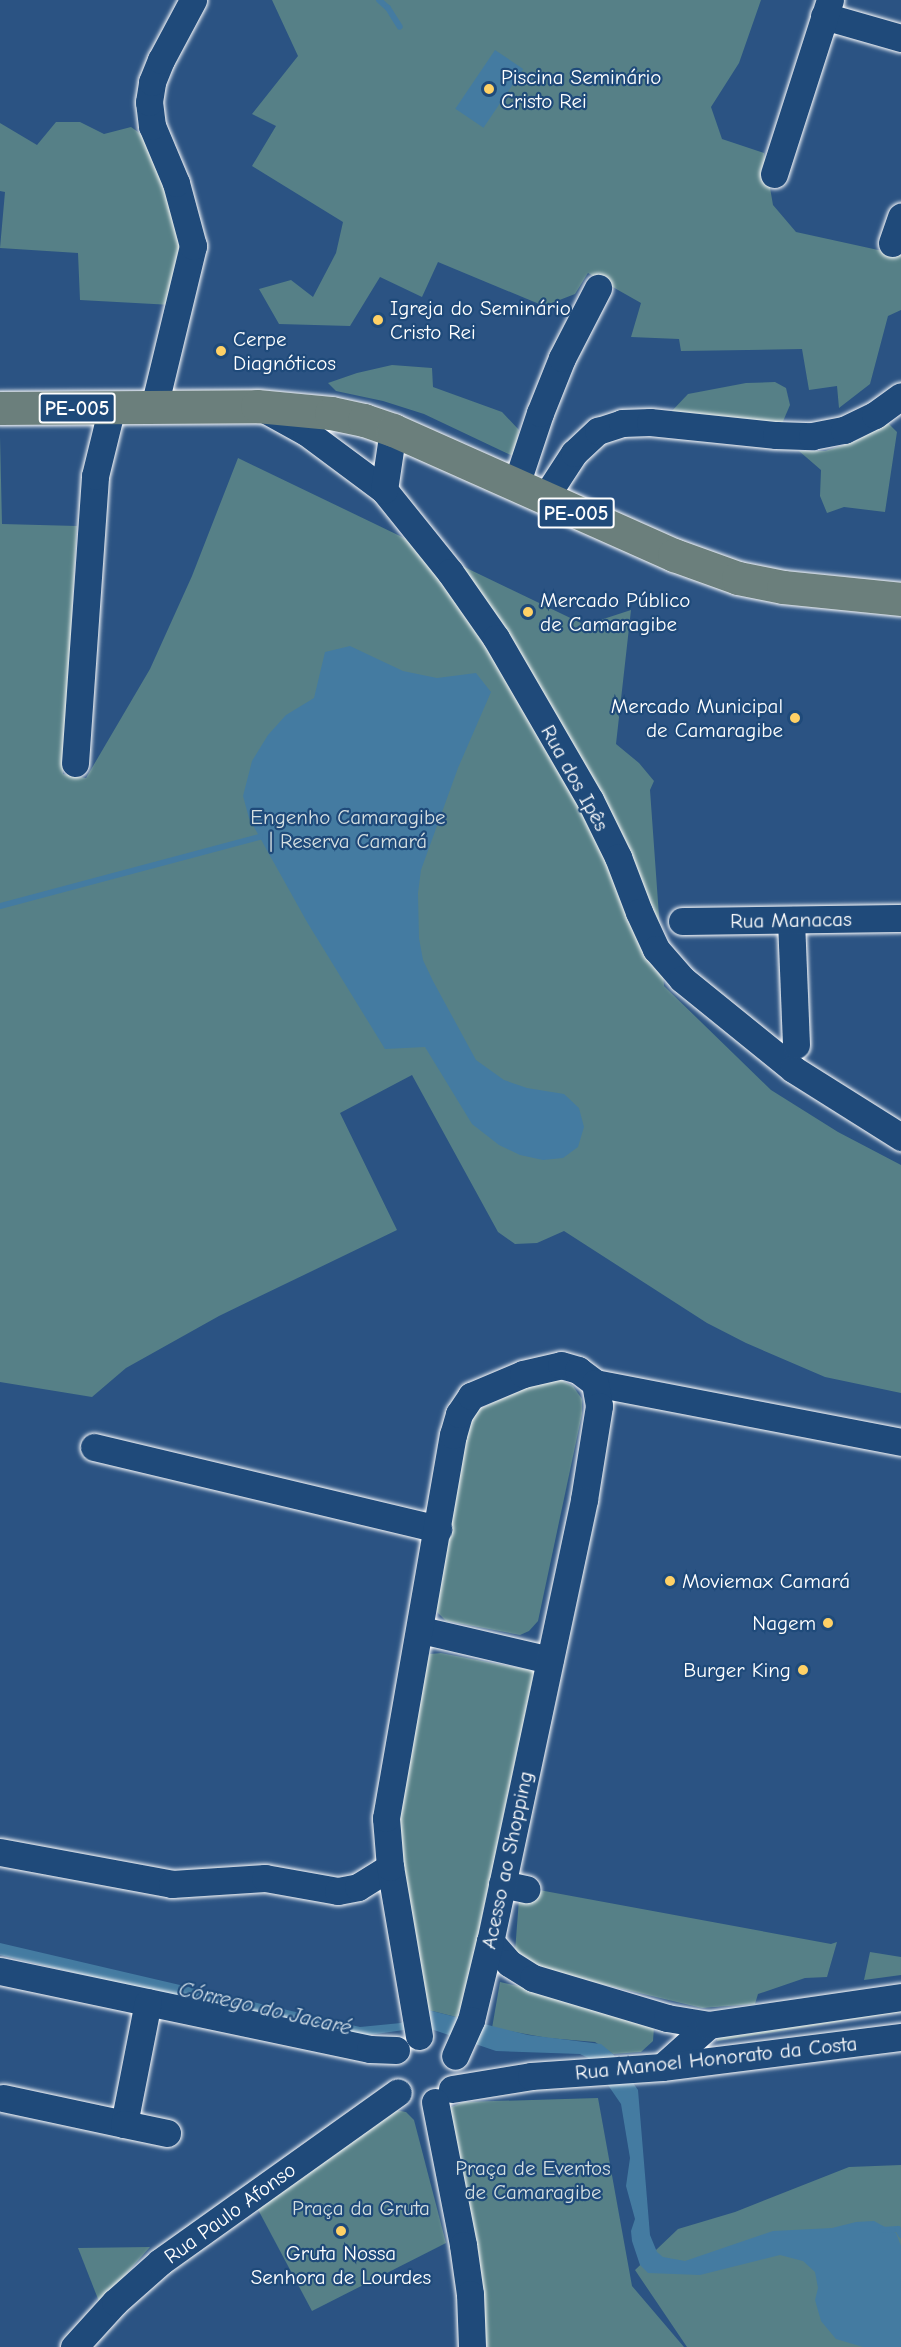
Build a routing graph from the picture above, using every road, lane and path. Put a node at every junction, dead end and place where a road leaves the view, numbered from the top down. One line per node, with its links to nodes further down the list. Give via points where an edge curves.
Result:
1 (193, 0): 11 (street, via 161,60 149,102 152,126 176,183 193,246)
2 (827, 8): 3 (street); 4 (street)
3 (901, 38)
4 (774, 174)
5 (901, 217): 6 (street)
6 (892, 243)
7 (597, 288): 15 (street, via 558,369)
8 (901, 396): 15 (street, via 844,430 812,435 622,423 598,431)
9 (257, 406): 11 (main road, PE-005); 13 (main road, PE-005, via 331,413); 14 (street, Rua dos Ipês, via 306,432)
10 (112, 407): 11 (main road, PE-005); 12 (main road, PE-005); 17 (street, via 95,476)
11 (154, 407)
12 (0, 408)
13 (393, 430): 14 (street); 15 (main road, PE-005)
14 (384, 490): 22 (street, Rua dos Ipês, via 450,572 496,638 590,800 656,949 682,979 813,1082)
15 (530, 492): 16 (main road, PE-005, via 674,555 738,578 783,587)
16 (901, 599)
17 (75, 763)
18 (901, 918): 19 (street, Rua Manacas)
19 (791, 920): 20 (street, Rua Manacas); 21 (street)
20 (682, 921)
21 (796, 1046)
22 (901, 1137)
23 (595, 1383): 24 (street); 26 (street, via 578,1370 561,1365 523,1374 471,1396 459,1414 453,1435); 28 (street, Acesso ao Shopping, via 599,1406 590,1466)
24 (901, 1442)
25 (94, 1447): 26 (street)
26 (438, 1529): 27 (street)
27 (421, 1630): 28 (street); 30 (street, via 389,1796 386,1839)
28 (550, 1660): 31 (street, Acesso ao Shopping, via 514,1887)
29 (0, 1852): 30 (street, via 172,1884 265,1878 338,1891 358,1887)
30 (390, 1867): 35 (street)
31 (490, 1941): 36 (street, via 509,1963 533,1978 667,2018); 39 (street, Acesso ao Shopping)
32 (0, 1971): 34 (street)
33 (901, 1997): 36 (street)
34 (148, 2002): 38 (street); 43 (street)
35 (417, 2024): 38 (street, via 408,2039); 39 (street, via 441,2040)
36 (709, 2025): 40 (street)
37 (901, 2037): 40 (street, Rua Manoel Honorato da Costa)
38 (385, 2055): 41 (street)
39 (456, 2063): 40 (street, Rua Manoel Honorato da Costa, via 531,2076); 41 (street, Rua Manoel Honorato da Costa, via 415,2103); 46 (street)
40 (662, 2067)
41 (398, 2092): 45 (street, Rua Paulo Afonso, via 160,2262 115,2302)
42 (3, 2098): 43 (street)
43 (124, 2124): 44 (street)
44 (167, 2133)
45 (74, 2347)
46 (472, 2347)

